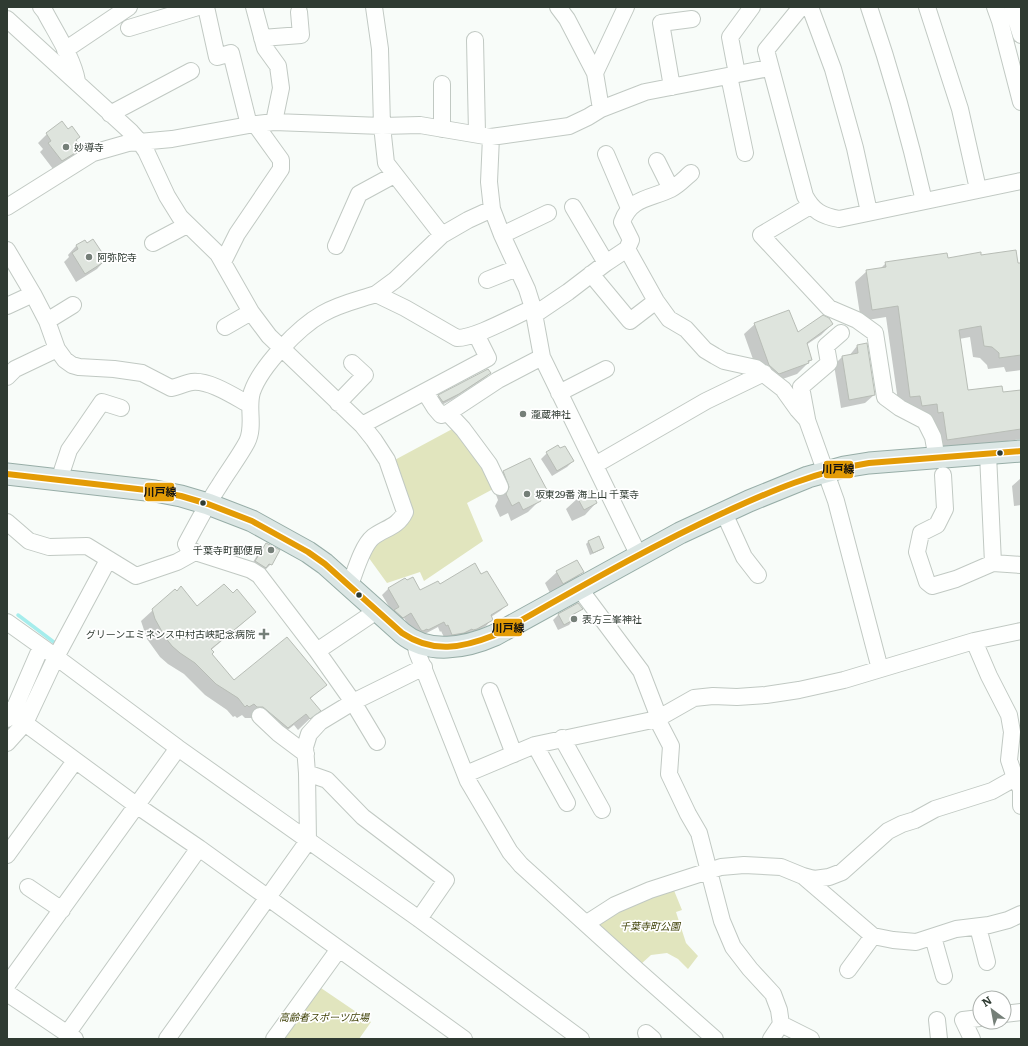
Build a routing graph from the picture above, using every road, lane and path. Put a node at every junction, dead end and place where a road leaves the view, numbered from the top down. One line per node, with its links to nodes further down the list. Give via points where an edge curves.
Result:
1 (41, 7): 23 (street)
2 (129, 7): 23 (street)
3 (198, 7): 19 (street)
4 (206, 7): 35 (street, via 217,57 231,53)
5 (254, 7): 21 (street)
6 (374, 7): 36 (street, via 380,49)
7 (558, 7): 26 (street)
8 (626, 7): 26 (street)
9 (752, 7): 27 (street, via 730,37)
10 (801, 7): 24 (street, via 766,50)
11 (810, 7): 54 (street, via 833,69 855,148)
12 (869, 7): 48 (street, via 909,136)
13 (927, 7): 47 (street, via 960,109)
14 (995, 7): 31 (street)
15 (1012, 7): 20 (street)
16 (299, 12): 21 (street, via 301,35)
17 (7, 19): 28 (street)
18 (692, 19): 30 (street, via 661,23)
19 (129, 28)
20 (1021, 34)
21 (262, 38): 34 (street, via 265,48 278,66 281,88)
22 (475, 40): 38 (street)
23 (65, 50): 28 (street)
24 (770, 68): 27 (street); 49 (street, via 805,196)
25 (191, 71): 33 (street)
26 (595, 73): 32 (street)
27 (733, 75): 30 (street); 40 (street)
28 (77, 82): 33 (street)
29 (442, 84): 37 (street)
30 (672, 87): 32 (street, via 645,92)
31 (1021, 102)
32 (601, 109): 38 (street, via 569,126)
33 (110, 114): 39 (street)
34 (274, 122): 35 (street); 36 (street)
35 (252, 124): 39 (street, via 172,140); 63 (street, via 281,160 281,169 237,234)
36 (382, 126): 37 (street, via 420,125); 44 (street, via 386,163)
37 (442, 129): 38 (street)
38 (484, 135): 53 (street)
39 (139, 141): 50 (street, via 93,153); 56 (street, via 167,196)
40 (745, 152)
41 (606, 154): 52 (street)
42 (658, 161): 46 (street)
43 (691, 173): 46 (street)
44 (394, 175): 58 (street); 60 (street, via 359,194)
45 (1021, 181): 47 (street)
46 (671, 189): 52 (street, via 646,198)
47 (978, 190): 48 (street)
48 (924, 201): 54 (street)
49 (810, 206): 54 (street, via 828,217 839,219); 97 (street, via 761,235 829,308 857,320 875,333 885,398 925,421 933,437)
50 (7, 207)
51 (573, 207): 64 (street)
52 (629, 208): 61 (street, via 622,222 631,240)
53 (492, 209): 57 (street); 58 (street)
54 (869, 212)
55 (548, 213): 57 (street)
56 (187, 225): 59 (street); 63 (street)
57 (502, 235): 65 (street)
58 (442, 236): 69 (street, via 395,280)
59 (152, 243)
60 (336, 246)
61 (627, 249): 64 (street); 70 (street)
62 (7, 250): 68 (street)
63 (223, 262): 73 (street)
64 (606, 263): 66 (street)
65 (517, 268): 67 (street); 74 (street, via 527,289)
66 (591, 274): 70 (street, via 630,321); 74 (street)
67 (487, 280)
68 (33, 294): 72 (street); 75 (street)
69 (376, 294): 78 (street, via 457,338); 80 (street, via 322,314)
70 (656, 301): 84 (street, via 669,319 686,329 705,350 724,361 756,368)
71 (73, 305): 75 (street)
72 (7, 306)
73 (251, 312): 76 (street); 80 (street)
74 (533, 312): 78 (street); 81 (street)
75 (47, 321): 79 (street)
76 (225, 327)
77 (841, 333): 92 (street, via 826,346 829,363 801,387)
78 (476, 334): 86 (street, via 488,358)
79 (57, 349): 85 (street, via 15,369); 89 (street, via 72,365 142,373 171,388 191,382 205,383)
80 (281, 349): 88 (street); 89 (street, via 260,376 252,392)
81 (542, 357): 87 (street); 91 (street, via 498,380)
82 (352, 363): 88 (street, via 365,375)
83 (606, 369): 87 (street)
84 (764, 373): 92 (street, via 783,389); 96 (street, via 706,402)
85 (7, 377)
86 (425, 392): 91 (street, via 441,415); 93 (street)
87 (560, 393): 96 (street)
88 (338, 403): 93 (street)
89 (250, 405): 102 (street, via 252,421 248,441)
90 (121, 408): 100 (street, via 102,402 69,450)
91 (448, 413): 101 (street, via 489,464)
92 (807, 420): 98 (street)
93 (362, 425): 111 (street, via 387,460 405,512 401,520 372,538 363,551)
94 (1021, 451): 95 (main road)
95 (988, 454): 97 (main road); 108 (street)
96 (595, 465): 106 (street)
97 (940, 467): 98 (main road, via 869,463); 108 (street, via 945,509 937,525 921,533 917,552 927,582 932,586 950,581)
98 (826, 471): 103 (main road, via 755,498); 121 (street)
99 (7, 474): 100 (main road)
100 (60, 480): 102 (main road, via 155,491)
101 (500, 486)
102 (208, 504): 105 (street, via 186,544); 111 (main road, via 257,524 308,552)
103 (724, 513): 106 (main road); 110 (street, via 744,557)
104 (7, 522): 107 (street, via 30,541 49,547 87,546)
105 (195, 552): 107 (street, via 177,562 136,576); 118 (street, via 259,575)
106 (638, 556): 112 (main road)
107 (108, 560): 119 (street)
108 (993, 563): 109 (street)
109 (1021, 566)
110 (758, 577)
111 (350, 585): 113 (main road)
112 (579, 588): 117 (main road, via 495,635 472,644 438,647); 126 (street, via 641,671)
113 (378, 610): 117 (main road); 118 (street)
114 (7, 622): 119 (street)
115 (1021, 631): 116 (street)
116 (974, 641): 121 (street); 136 (street, via 1009,715 1012,732 1009,760)
117 (415, 642): 120 (street)
118 (317, 651): 123 (street)
119 (49, 652): 125 (street); 131 (street)
120 (424, 667): 123 (street); 135 (street)
121 (880, 669): 126 (street, via 799,690 737,698 694,698)
122 (490, 691): 132 (street)
123 (353, 702): 128 (street); 134 (street, via 313,728 305,747)
124 (260, 716): 134 (street)
125 (15, 717): 129 (street); 133 (street)
126 (657, 718): 127 (street); 144 (street, via 671,746 669,774 699,833)
127 (562, 738): 130 (street); 140 (street)
128 (377, 742)
129 (7, 743)
130 (535, 745): 132 (street); 137 (street)
131 (178, 748): 139 (street); 141 (street)
132 (514, 754): 135 (street)
133 (75, 761): 139 (street); 143 (street)
134 (307, 763): 141 (street); 150 (street, via 363,817 446,880)
135 (466, 774): 151 (street, via 510,852 521,865)
136 (1019, 786): 138 (street); 145 (street, via 992,791 935,809 902,824 888,831 842,872 814,879)
137 (567, 803)
138 (1021, 804)
139 (136, 805): 142 (street); 148 (street)
140 (602, 810)
141 (308, 841): 147 (street); 150 (street)
142 (199, 848): 147 (street); 164 (street)
143 (7, 855)
144 (710, 871): 145 (street, via 720,867 744,865 781,867); 151 (street, via 643,893 615,905); 163 (street, via 722,921 733,947 774,994)
145 (803, 876): 153 (street)
146 (28, 887): 148 (street)
147 (268, 898): 155 (street); 166 (street)
148 (62, 910): 159 (street)
149 (1021, 914): 152 (street, via 1008,920)
150 (419, 919): 165 (street)
151 (587, 923): 169 (street)
152 (978, 926): 154 (street, via 956,929); 156 (street)
153 (873, 936): 154 (street, via 916,942); 157 (street)
154 (933, 937): 158 (street)
155 (339, 949): 167 (street); 168 (street)
156 (987, 962)
157 (848, 970)
158 (944, 976)
159 (7, 985)
160 (7, 993): 164 (street)
161 (972, 1019): 173 (street, via 963,1020)
162 (937, 1020): 172 (street)
163 (780, 1024): 170 (street); 171 (street)
164 (71, 1036)
165 (579, 1038)
166 (167, 1039)
167 (274, 1039)
168 (464, 1039)
169 (715, 1039)
170 (771, 1039)
171 (812, 1039)
172 (939, 1039)
173 (972, 1039)

